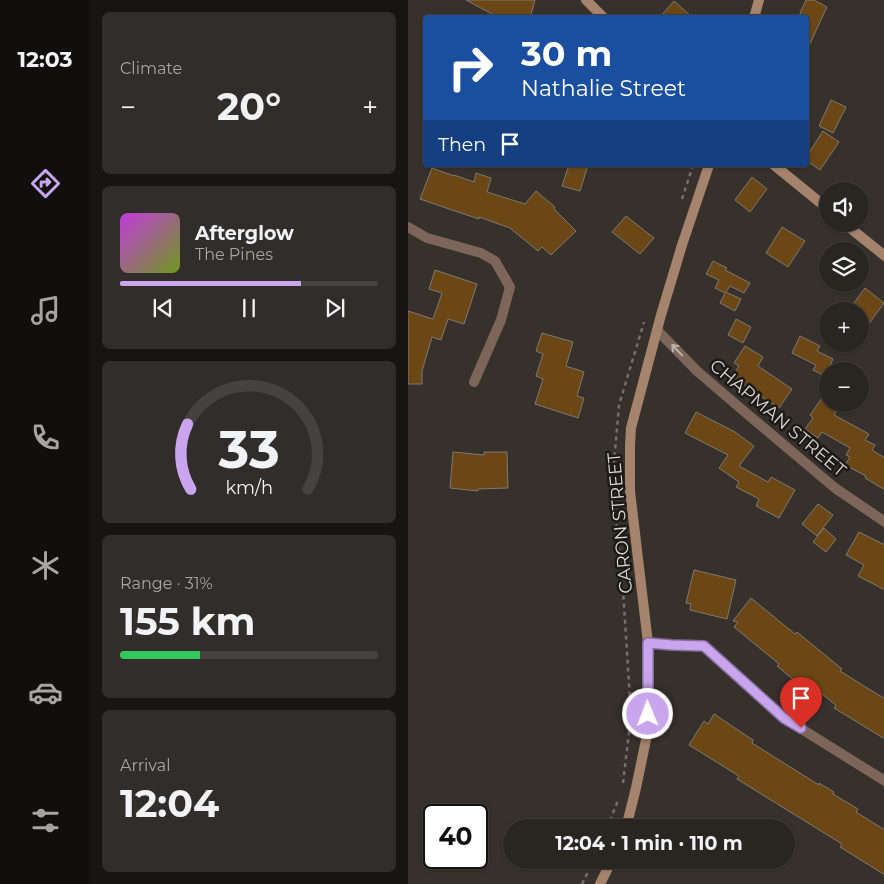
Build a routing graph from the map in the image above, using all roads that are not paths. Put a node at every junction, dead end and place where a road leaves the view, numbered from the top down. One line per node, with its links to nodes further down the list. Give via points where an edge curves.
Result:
1 (586, 0): 3 (street)
2 (759, 0): 4 (street)
3 (601, 15)
4 (755, 15)
5 (708, 167): 11 (street, CARON STREET)
6 (776, 167): 7 (street)
7 (819, 202)
8 (408, 226): 12 (street, via 427,238 481,253 495,261 510,287 501,320)
9 (855, 232): 10 (street)
10 (884, 256)
11 (657, 330): 13 (street, CHAPMAN STREET, one-way to 11, via 834,488 746,414); 14 (street, CARON STREET, via 630,437 630,491)
12 (474, 382)
13 (884, 522)
14 (648, 643): 15 (street, via 704,646 784,718); 16 (street, CARON STREET, via 648,730)
15 (884, 781)
16 (628, 819)
17 (608, 869): 18 (street)
18 (600, 884)

